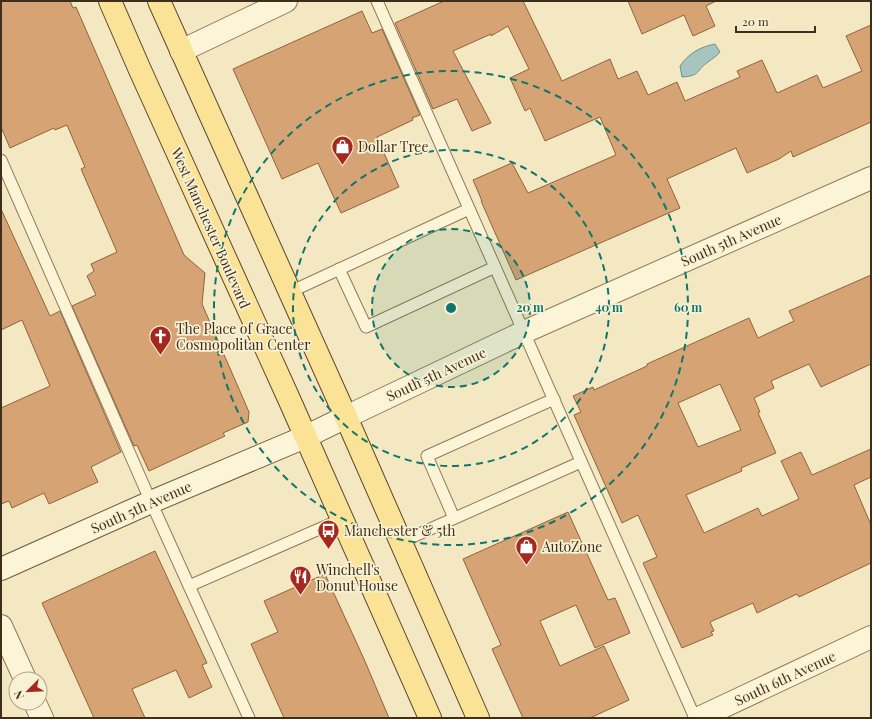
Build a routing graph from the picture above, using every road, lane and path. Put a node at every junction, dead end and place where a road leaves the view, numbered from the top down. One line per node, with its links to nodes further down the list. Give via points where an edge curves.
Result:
1 (110, 1): 15 (main road, West Manchester Boulevard)
2 (159, 1): 5 (main road)
3 (286, 1): 5 (street)
4 (377, 1): 8 (lane)
5 (181, 51): 11 (main road)
6 (1, 160): 17 (lane)
7 (871, 178): 12 (street, South 5th Avenue)
8 (470, 210): 9 (lane); 10 (lane)
9 (495, 267): 10 (lane, via 366,327); 12 (lane)
10 (339, 269): 11 (lane)
11 (290, 292): 14 (main road)
12 (524, 332): 13 (lane); 14 (street, South 5th Avenue)
13 (554, 399): 16 (lane); 18 (lane, via 427,456)
14 (346, 417): 15 (street, South 5th Avenue); 20 (main road)
15 (305, 437): 17 (street, South 5th Avenue); 19 (main road, West Manchester Boulevard)
16 (581, 462): 18 (lane); 29 (lane)
17 (152, 502): 21 (street, South 5th Avenue); 22 (lane)
18 (454, 518): 20 (lane)
19 (342, 519): 22 (lane); 27 (main road, West Manchester Boulevard)
20 (401, 542): 28 (main road)
21 (1, 569)
22 (189, 586): 26 (lane)
23 (1, 626): 25 (street)
24 (871, 637): 30 (street, South 6th Avenue)
25 (21, 671)
26 (249, 718)
27 (430, 718)
28 (478, 718)
29 (695, 718)
30 (699, 718)

